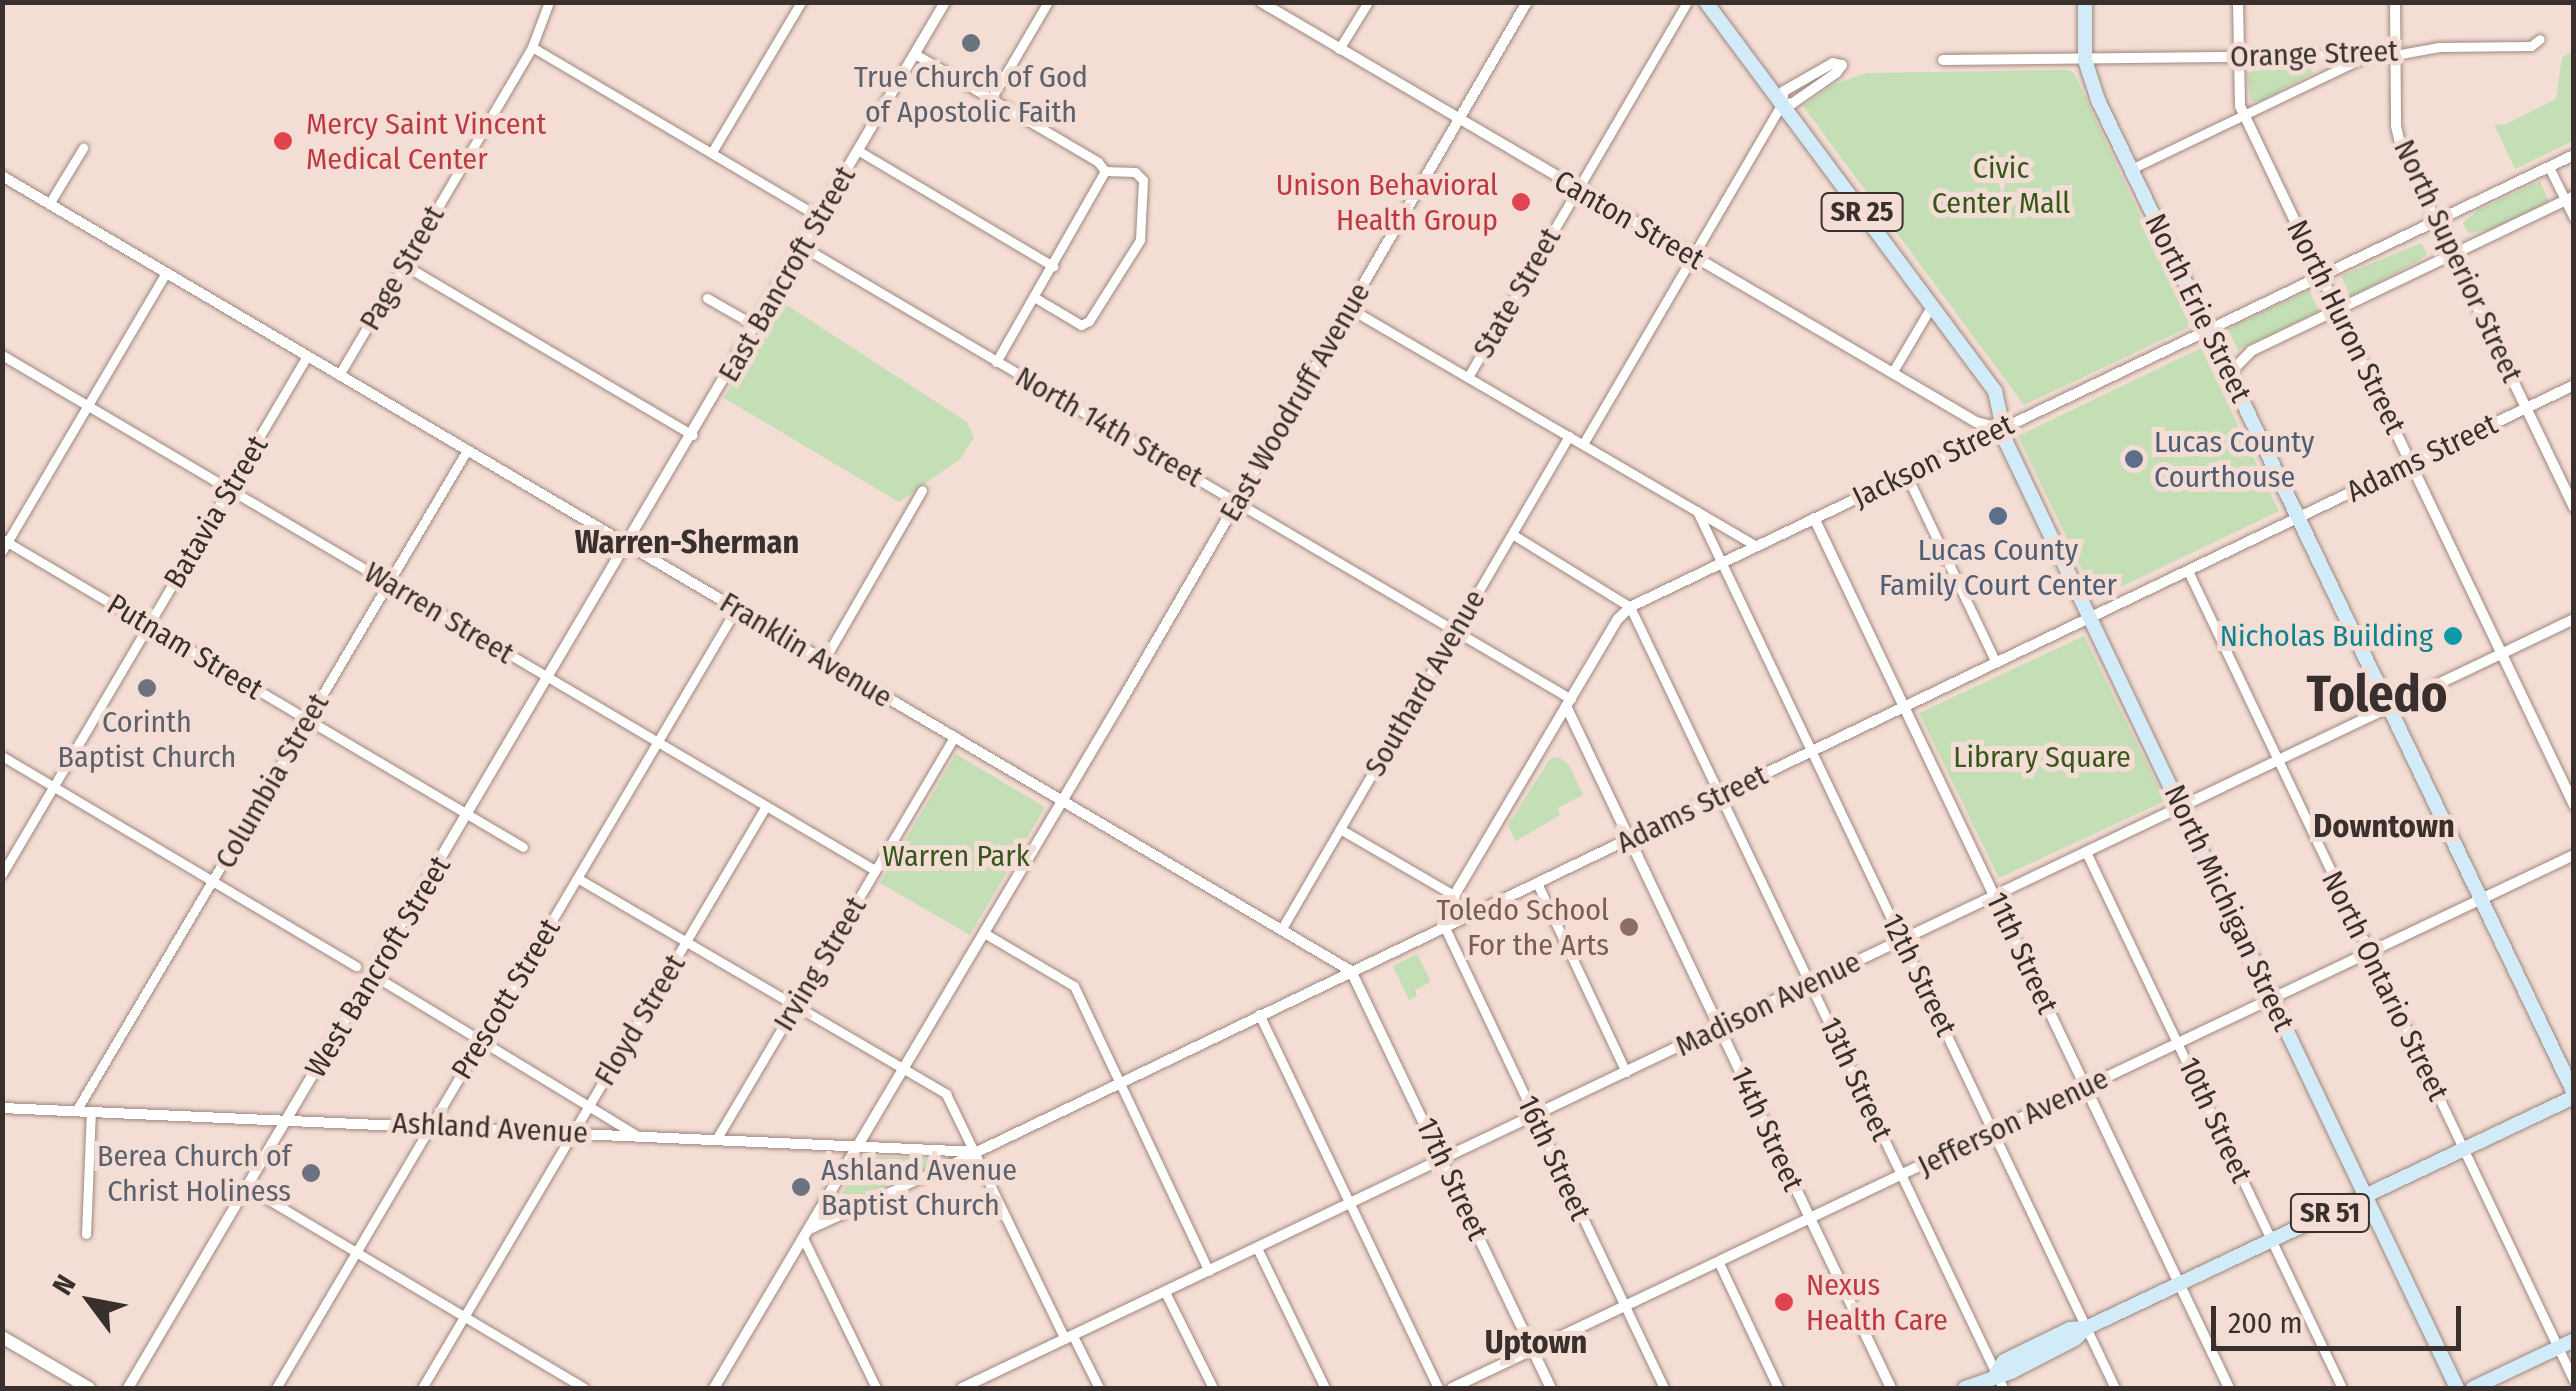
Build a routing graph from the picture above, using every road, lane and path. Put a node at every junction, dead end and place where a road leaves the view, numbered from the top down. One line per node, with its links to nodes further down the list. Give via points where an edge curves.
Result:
1 (549, 2): 14 (street, Page Street)
2 (801, 2): 28 (street)
3 (946, 2): 16 (street, East Bancroft Street)
4 (1048, 2): 22 (street)
5 (1261, 2): 15 (street, Canton Street)
6 (1368, 2): 15 (street)
7 (1527, 2): 25 (street, East Woodruff Avenue)
8 (1687, 2): 34 (street, State Street)
9 (1706, 2): 23 (main road, SR 25)
10 (2085, 2): 21 (main road, North Erie Street)
11 (2238, 2): 19 (street, North Huron Street)
12 (2395, 2): 17 (street, North Superior Street)
13 (2540, 39): 17 (street, Orange Street, via 2531,46 2440,47)
14 (532, 47): 28 (street); 43 (street, Page Street)
15 (1339, 48): 25 (street, Canton Street)
16 (915, 54): 22 (street); 27 (street, East Bancroft Street)
17 (2396, 55): 18 (street, Orange Street); 39 (street, North Superior Street, via 2398,138)
18 (2367, 56): 19 (street, Orange Street); 24 (street)
19 (2238, 58): 21 (street, Orange Street); 24 (street, North Huron Street)
20 (1942, 60): 21 (street, Orange Street)
21 (2085, 60): 31 (main road, North Erie Street)
22 (991, 99): 32 (street)
23 (1781, 105): 23 (street, via 1793,102 1842,65 1834,63 1784,90); 42 (street); 49 (main road, SR 25)
24 (2244, 115): 31 (street); 46 (street, North Huron Street)
25 (1458, 120): 34 (street, Canton Street); 50 (street, East Woodruff Avenue)
26 (83, 148): 36 (street)
27 (859, 151): 37 (street, East Bancroft Street); 44 (street)
28 (712, 152): 37 (street)
29 (2574, 155): 30 (street, Jackson Street)
30 (2549, 166): 35 (street); 39 (street, Jackson Street)
31 (2131, 169): 53 (main road, North Erie Street)
32 (1105, 171): 44 (street); 47 (street, via 1135,172 1143,180 1144,222 1131,256 1081,324)
33 (2, 176): 36 (street, Franklin Avenue)
34 (1578, 189): 42 (street, Canton Street); 60 (street, State Street)
35 (2569, 198): 38 (street); 41 (street)
36 (50, 204): 45 (street, Franklin Avenue)
37 (820, 217): 40 (street, East Bancroft Street)
38 (2574, 218)
39 (2437, 220): 41 (street, North Superior Street); 46 (street, Jackson Street)
40 (802, 247): 52 (street, East Bancroft Street); 56 (street, North 14th Street)
41 (2453, 254): 51 (street); 63 (street, North Superior Street)
42 (1692, 256): 57 (street, Canton Street); 67 (street)
43 (404, 265): 59 (street, Page Street); 65 (street)
44 (1053, 266): 47 (street)
45 (166, 273): 55 (street, Franklin Avenue); 62 (street)
46 (2322, 274): 51 (street, North Huron Street); 53 (street, Jackson Street)
47 (1034, 297): 56 (street)
48 (707, 298): 52 (street)
49 (1932, 305): 57 (street); 64 (main road, SR 25, via 1995,391)
50 (1350, 308): 60 (street); 73 (street, East Woodruff Avenue)
51 (2338, 309): 58 (street, via 2251,351); 69 (street, North Huron Street)
52 (756, 326): 65 (street, East Bancroft Street)
53 (2207, 329): 58 (main road, North Erie Street); 64 (street, Jackson Street)
54 (2, 355): 62 (street, Warren Street)
55 (307, 356): 59 (street, Franklin Avenue); 71 (street, Batavia Street)
56 (996, 362): 73 (street, North 14th Street)
57 (1892, 373): 64 (street, Canton Street, via 1981,425)
58 (2229, 374): 76 (main road, North Erie Street)
59 (339, 376): 68 (street, Franklin Avenue)
60 (1468, 377): 66 (street)
61 (2574, 385): 63 (street, Adams Street)
62 (88, 406): 71 (street, Warren Street); 79 (street)
63 (2526, 408): 69 (street, Adams Street); 74 (street, North Superior Street)
64 (2001, 428): 70 (street, Jackson Street); 87 (main road, North Michigan Street / SR 25)
65 (692, 435): 80 (street, East Bancroft Street)
66 (1569, 436): 67 (street); 78 (street, Southard Avenue)
67 (1583, 444): 75 (street)
68 (468, 450): 80 (street, Franklin Avenue); 84 (street, Columbia Street)
69 (2411, 463): 76 (street, Adams Street); 91 (street, North Huron Street)
70 (1906, 474): 77 (street, Jackson Street); 93 (street)
71 (230, 489): 84 (street, Warren Street); 89 (street, Batavia Street)
72 (922, 490): 92 (street)
73 (1238, 502): 90 (street, North 14th Street); 106 (street, East Woodruff Avenue)
74 (2574, 507)
75 (1697, 510): 81 (street); 82 (street, 12th Street)
76 (2299, 517): 83 (street, Adams Street); 97 (main road, North Erie Street)
77 (1814, 518): 81 (street, Jackson Street); 96 (street, 11th Street)
78 (1512, 534): 85 (street); 90 (street, Southard Avenue)
79 (4, 544): 89 (street, Putnam Street)
80 (628, 545): 86 (street, Franklin Avenue); 94 (street, West Bancroft Street)
81 (1756, 546): 82 (street, Jackson Street)
82 (1721, 562): 85 (street, Jackson Street); 101 (street, 12th Street)
83 (2188, 570): 87 (street, Adams Street); 103 (street, North Ontario Street)
84 (388, 583): 94 (street, Warren Street); 98 (street, Columbia Street)
85 (1630, 607): 95 (street, Jackson Street); 105 (street, 13th Street)
86 (736, 609): 92 (street, Franklin Avenue); 100 (street, Prescott Street)
87 (2090, 618): 93 (street, Adams Street); 109 (main road, North Michigan Street / SR 25)
88 (2574, 619): 91 (street, Madison Avenue)
89 (149, 626): 98 (street, Putnam Street); 104 (street, Batavia Street)
90 (1456, 630): 95 (street, North 14th Street); 111 (street, Southard Avenue)
91 (2502, 654): 97 (street, Madison Avenue); 107 (street, North Huron Street)
92 (824, 660): 99 (street, Franklin Avenue)
93 (1996, 663): 96 (street, Adams Street)
94 (550, 678): 100 (street, Warren Street); 110 (street, West Bancroft Street)
95 (1568, 702): 112 (street, 14th Street); 122 (street, Jackson Street)
96 (1904, 706): 101 (street, Adams Street); 121 (street, 11th Street)
97 (2390, 707): 103 (street, Madison Avenue); 123 (main road, North Erie Street)
98 (308, 720): 110 (street, Putnam Street); 119 (street, Columbia Street)
99 (954, 737): 106 (street, Franklin Avenue); 116 (street, Irving Street)
100 (658, 742): 108 (street, Warren Street); 118 (street, Prescott Street)
101 (1812, 750): 105 (street, Adams Street); 127 (street, 12th Street)
102 (2, 756): 104 (street)
103 (2276, 760): 109 (street, Madison Avenue); 129 (street, North Ontario Street)
104 (53, 786): 117 (street, Batavia Street); 119 (street)
105 (1720, 795): 112 (street, Adams Street); 133 (street, 13th Street)
106 (1061, 800): 125 (street, Franklin Avenue); 126 (street, East Woodruff Avenue)
107 (2574, 805)
108 (766, 806): 116 (street, Warren Street); 128 (street, Floyd Street)
109 (2180, 806): 114 (street, Madison Avenue); 134 (main road, North Michigan Street / SR 25)
110 (468, 814): 113 (street, Putnam Street); 132 (street, West Bancroft Street)
111 (1340, 828): 122 (street); 125 (street, Southard Avenue)
112 (1628, 839): 120 (street, Adams Street); 137 (street, 14th Street)
113 (522, 847)
114 (2086, 852): 121 (street, Madison Avenue); 139 (street, 10th Street)
115 (2574, 855): 123 (street, Jefferson Avenue)
116 (875, 870): 135 (street, Irving Street)
117 (2, 874)
118 (577, 878): 128 (street); 138 (street, Prescott Street)
119 (213, 880): 130 (street); 147 (street, Columbia Street)
120 (1537, 883): 124 (street, Adams Street); 141 (street)
121 (1994, 895): 127 (street, Madison Avenue); 143 (street, 11th Street)
122 (1454, 896): 124 (street, Jackson Street)
123 (2480, 897): 129 (street, Jefferson Avenue); 144 (main road, North Erie Street)
124 (1445, 928): 131 (street, Adams Street); 149 (street, 16th Street)
125 (1281, 930): 131 (street, Franklin Avenue)
126 (984, 933): 140 (street, East Woodruff Avenue); 142 (street, via 1074,986)
127 (1902, 940): 133 (street, Madison Avenue); 152 (street, 12th Street)
128 (686, 942): 135 (street); 145 (street, Floyd Street)
129 (2369, 951): 134 (street, Jefferson Avenue); 157 (street, North Ontario Street)
130 (356, 966)
131 (1350, 971): 136 (street, Adams Street); 159 (street, 17th Street)
132 (373, 975): 138 (street); 150 (street, West Bancroft Street)
133 (1810, 984): 137 (street, Madison Avenue); 160 (street, 13th Street)
134 (2271, 998): 139 (street, Jefferson Avenue); 162 (main road, North Michigan Street / SR 25)
135 (795, 1006): 140 (street); 155 (street, Irving Street)
136 (1259, 1014): 142 (street, Adams Street); 163 (street)
137 (1719, 1028): 141 (street, Madison Avenue); 164 (street, 14th Street)
138 (482, 1040): 145 (street); 151 (street, Prescott Street)
139 (2178, 1042): 143 (street, Jefferson Avenue); 167 (street, 10th Street)
140 (903, 1070): 156 (street, East Woodruff Avenue); 158 (street, via 951,1099)
141 (1626, 1072): 149 (street, Madison Avenue)
142 (1120, 1084): 158 (street, Adams Street); 171 (street)
143 (2086, 1087): 152 (street, Jefferson Avenue); 172 (street, 11th Street)
144 (2574, 1095): 157 (main road, SR 51)
145 (589, 1105): 153 (street, Floyd Street); 154 (street)
146 (2, 1108): 147 (street, Ashland Avenue)
147 (76, 1110): 148 (street, Ashland Avenue)
148 (91, 1111): 150 (street, Ashland Avenue); 165 (street)
149 (1534, 1116): 159 (street, Madison Avenue); 174 (street, 16th Street)
150 (287, 1120): 151 (street, Ashland Avenue); 161 (street, West Bancroft Street)
151 (432, 1124): 153 (street, Ashland Avenue); 169 (street, Prescott Street)
152 (1994, 1131): 160 (street, Jefferson Avenue); 176 (street, 12th Street)
153 (572, 1133): 154 (street, Ashland Avenue); 175 (street, Floyd Street)
154 (636, 1135): 155 (street, Ashland Avenue)
155 (717, 1138): 156 (street, Ashland Avenue)
156 (860, 1145): 158 (street, Ashland Avenue); 166 (street, East Woodruff Avenue)
157 (2464, 1150): 162 (main road, SR 51); 180 (street, North Ontario Street)
158 (977, 1152): 166 (street, Adams Street); 178 (street)
159 (1442, 1160): 163 (street, Madison Avenue); 181 (street, 17th Street)
160 (1902, 1176): 164 (street, Jefferson Avenue); 182 (street, 13th Street)
161 (247, 1187): 169 (street); 186 (street, West Bancroft Street)
162 (2364, 1198): 167 (main road, SR 51); 207 (main road, North Michigan Street / SR 25)
163 (1350, 1203): 168 (street, Madison Avenue); 196 (street)
164 (1810, 1219): 170 (street, Jefferson Avenue); 201 (street, 14th Street)
165 (86, 1234)
166 (806, 1234): 190 (street, East Woodruff Avenue); 191 (street)
167 (2272, 1240): 172 (main road, SR 51); 206 (street, 10th Street)
168 (1257, 1248): 171 (street, Madison Avenue); 195 (street)
169 (356, 1252): 175 (street); 187 (street, Prescott Street)
170 (1719, 1263): 174 (street, Jefferson Avenue); 200 (street)
171 (1208, 1271): 173 (street, Madison Avenue)
172 (2180, 1284): 176 (main road, SR 51); 205 (street, 11th Street)
173 (1165, 1292): 178 (street, Madison Avenue); 194 (street)
174 (1626, 1308): 181 (street, Jefferson Avenue); 199 (street, 16th Street)
175 (464, 1316): 184 (street); 188 (street, Floyd Street)
176 (2086, 1328): 182 (main road, SR 51, via 2076,1339); 204 (street, 12th Street)
177 (2, 1338): 185 (main road)
178 (1069, 1338): 192 (street, Madison Avenue); 193 (street)
179 (2574, 1340): 180 (main road)
180 (2558, 1348): 183 (street, North Ontario Street); 208 (main road)
181 (1533, 1350): 197 (street, Jefferson Avenue); 198 (street, 17th Street)
182 (1996, 1374): 202 (main road, SR 51); 203 (street, 13th Street)
183 (2574, 1381)
184 (571, 1385): 189 (street)
185 (89, 1388)
186 (128, 1388)
187 (276, 1388)
188 (422, 1388)
189 (584, 1388)
190 (714, 1388)
191 (876, 1388)
192 (962, 1388)
193 (1098, 1388)
194 (1212, 1388)
195 (1324, 1388)
196 (1438, 1388)
197 (1452, 1388)
198 (1551, 1388)
199 (1664, 1388)
200 (1778, 1388)
201 (1891, 1388)
202 (1965, 1388)
203 (2003, 1388)
204 (2116, 1388)
205 (2228, 1388)
206 (2342, 1388)
207 (2457, 1388)
208 (2473, 1388)

